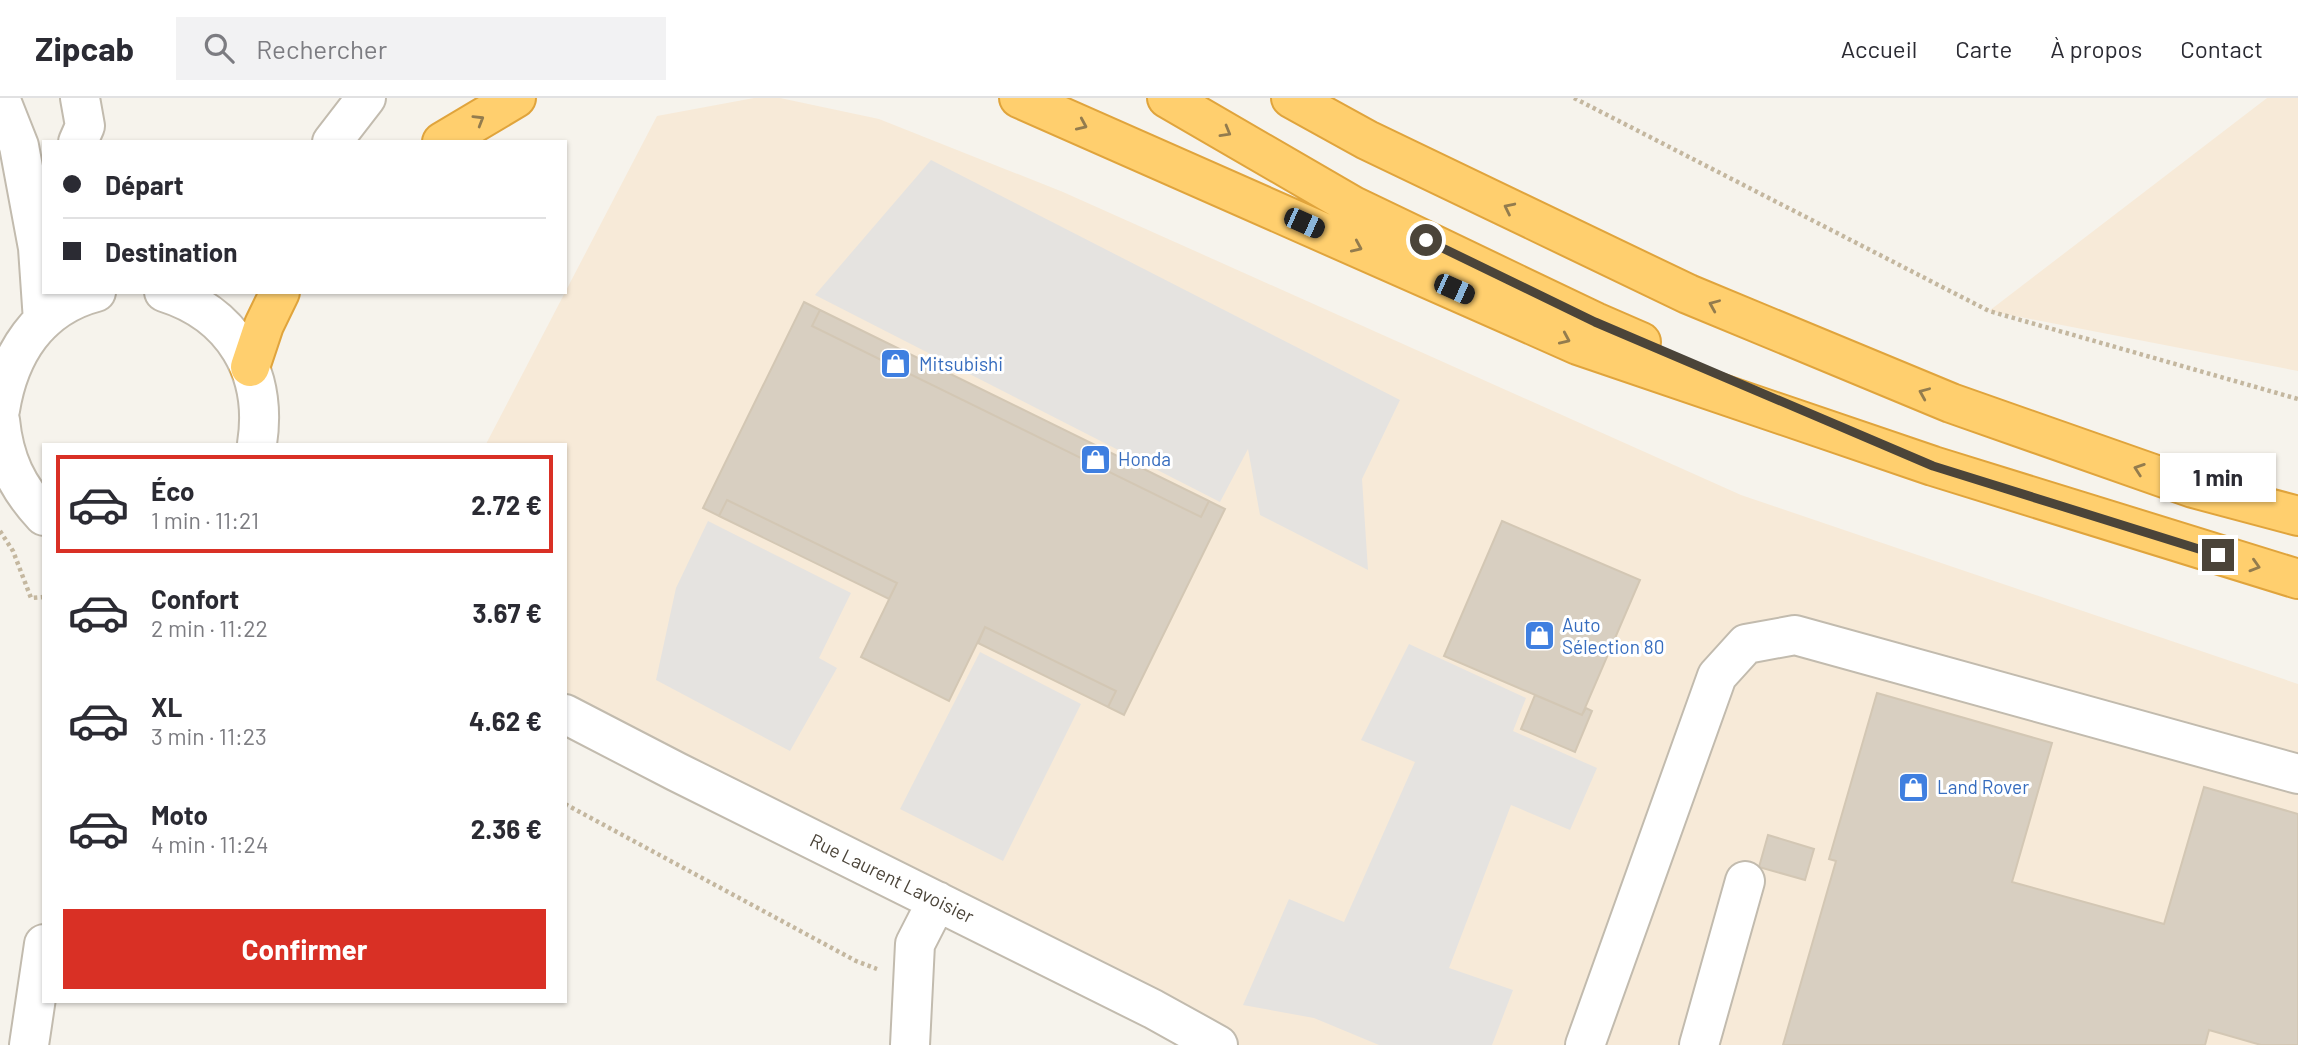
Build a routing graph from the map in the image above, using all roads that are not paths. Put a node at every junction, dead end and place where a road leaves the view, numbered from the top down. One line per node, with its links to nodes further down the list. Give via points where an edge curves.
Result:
1 (0, 98): 11 (street)
2 (80, 98): 8 (street, via 85,126)
3 (366, 98): 9 (street)
4 (516, 98): 10 (highway, one-way to 4)
5 (1019, 98): 21 (highway, one-way to 21, via 1578,345)
6 (1167, 98): 21 (highway, one-way to 21, via 1353,206 1546,299)
7 (1299, 101): 24 (highway, one-way to 7, via 2193,488 1938,398 1688,294 1367,140)
8 (80, 140)
9 (334, 140)
10 (445, 140)
11 (19, 146): 12 (street); 17 (street, via 38,248)
12 (42, 175)
13 (91, 294): 17 (street)
14 (175, 294): 16 (street)
15 (279, 294): 18 (highway)
16 (208, 300): 18 (street)
17 (43, 321): 19 (street, via 19,349)
18 (250, 368): 20 (street, via 258,395)
19 (1, 400): 22 (street)
20 (257, 443)
21 (1933, 466): 25 (highway, one-way to 25)
22 (6, 472): 23 (street)
23 (42, 514)
24 (2298, 516)
25 (2298, 579)
26 (567, 715): 29 (street, Rue Laurent Lavoisier)
27 (2298, 774): 34 (street, via 1795,635 1746,645 1717,676)
28 (1745, 881): 35 (street)
29 (937, 901): 32 (street, via 915,944); 33 (street, Rue Laurent Lavoisier)
30 (42, 957): 31 (street)
31 (29, 1045)
32 (910, 1045)
33 (1218, 1045)
34 (1585, 1045)
35 (1699, 1045)

